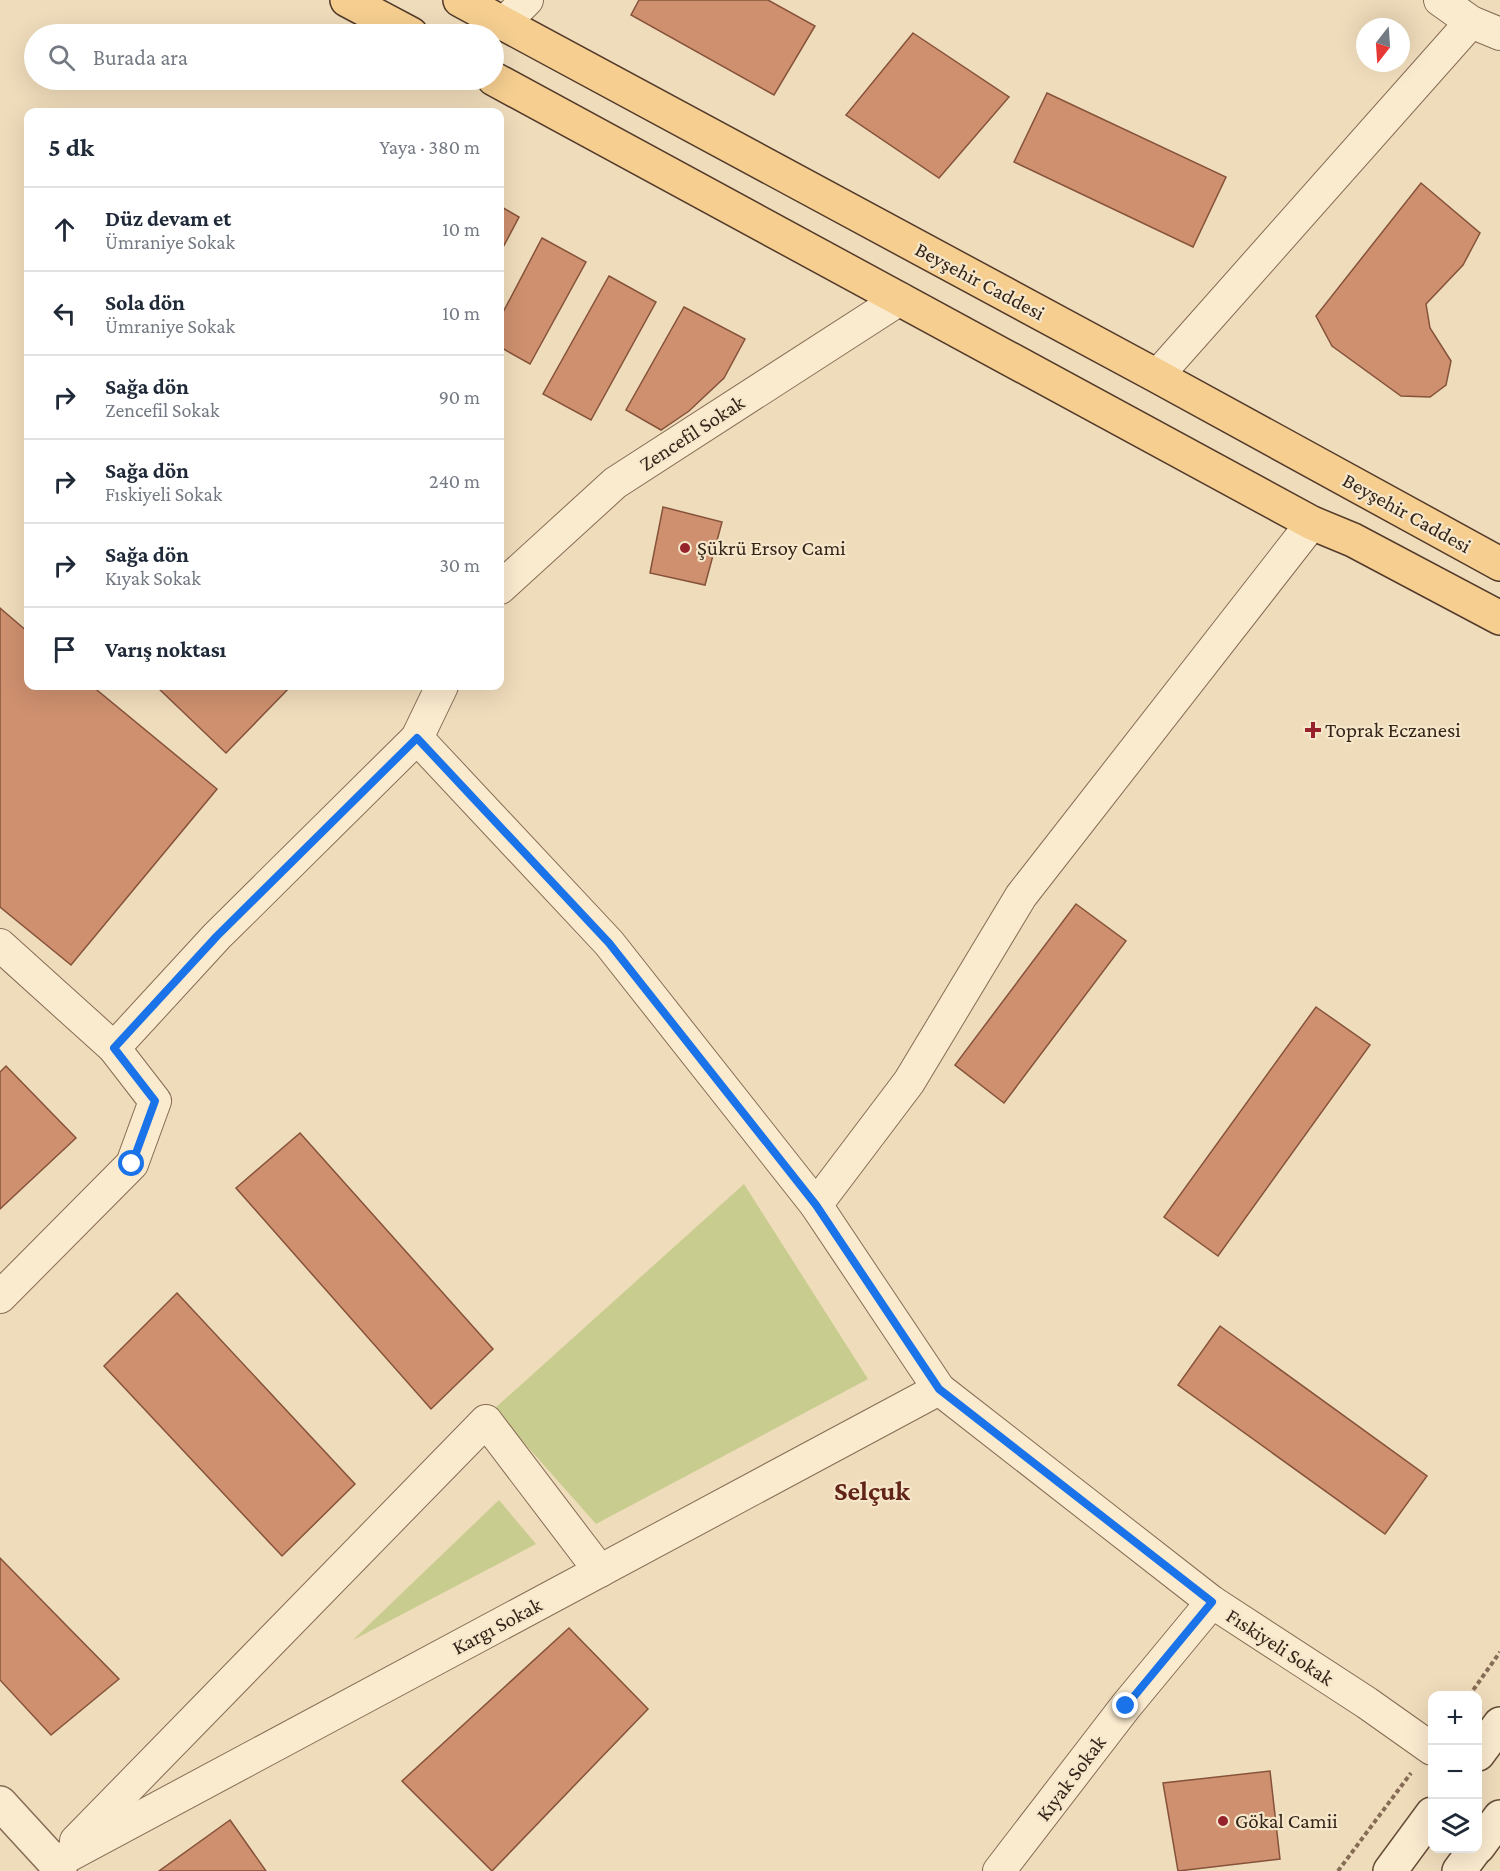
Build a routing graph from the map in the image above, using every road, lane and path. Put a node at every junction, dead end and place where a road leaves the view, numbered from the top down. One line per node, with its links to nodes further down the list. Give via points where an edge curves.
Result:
1 (347, 0): 6 (main road)
2 (460, 0): 7 (main road, Beyşehir Caddesi)
3 (527, 0): 7 (street)
4 (1440, 0): 5 (street)
5 (1471, 22): 9 (street); 12 (street)
6 (392, 24)
7 (503, 24)
8 (504, 25): 12 (main road, Beyşehir Caddesi)
9 (1500, 34)
10 (504, 84): 11 (main road)
11 (900, 299): 13 (main road); 15 (street, Zencefil Sokak, via 615,483)
12 (1157, 376): 14 (main road, Beyşehir Caddesi)
13 (1312, 523): 16 (main road, via 1353,540); 21 (street, via 1021,896 909,1082)
14 (1500, 564)
15 (504, 584)
16 (1500, 618)
17 (440, 690): 18 (street)
18 (417, 738): 20 (street, via 217,936); 21 (street, Fıskiyeli Sokak, via 609,943)
19 (0, 945): 20 (street)
20 (114, 1048): 22 (street, via 155,1101 132,1164)
21 (816, 1205): 23 (street, Fıskiyeli Sokak)
22 (0, 1298)
23 (939, 1389): 24 (street, Kargı Sokak); 25 (street, Fıskiyeli Sokak)
24 (600, 1571): 37 (street, Kargı Sokak); 37 (street, via 486,1421)
25 (1212, 1602): 29 (street, Fıskiyeli Sokak); 38 (street, Kıyak Sokak)
26 (1500, 1652): 27 (path)
27 (1472, 1691)
28 (1500, 1724): 30 (main road)
29 (1428, 1745)
30 (1482, 1749)
31 (1428, 1753): 39 (path)
32 (0, 1803): 37 (main road)
33 (1500, 1817): 35 (main road)
34 (1428, 1819): 40 (main road)
35 (1482, 1841)
36 (1473, 1853): 41 (main road)
37 (58, 1867)
38 (999, 1871)
39 (1338, 1871)
40 (1390, 1871)
41 (1459, 1871)

